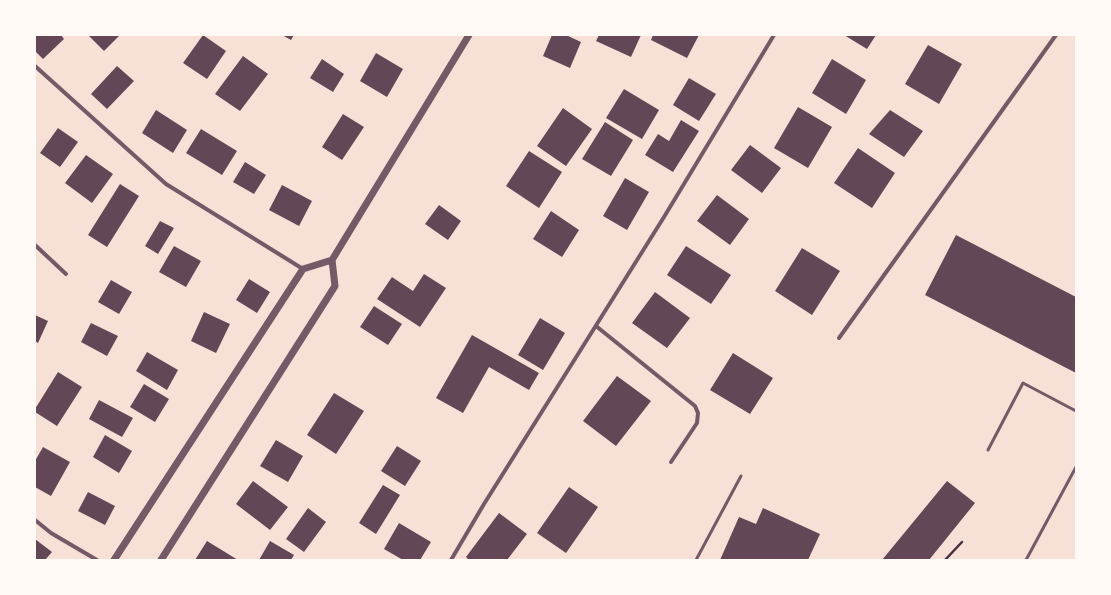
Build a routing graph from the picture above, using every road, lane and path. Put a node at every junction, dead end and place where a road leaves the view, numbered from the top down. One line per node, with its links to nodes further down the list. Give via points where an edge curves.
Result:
1 (469, 35): 6 (street)
2 (774, 35): 9 (street)
3 (1056, 35): 10 (street)
4 (35, 66): 7 (street, via 166,184)
5 (35, 245): 8 (street)
6 (332, 260): 7 (street); 20 (street, via 335,286)
7 (303, 269): 19 (street)
8 (66, 274)
9 (596, 326): 13 (street, via 695,406 698,413 697,423); 21 (street)
10 (839, 338)
11 (1076, 411): 12 (lane, via 1023,383)
12 (988, 450)
13 (671, 462)
14 (1076, 467): 24 (lane)
15 (741, 476): 22 (lane)
16 (35, 520): 18 (street, via 51,533)
17 (962, 542): 23 (path)
18 (97, 560)
19 (114, 560)
20 (160, 560)
21 (451, 560)
22 (696, 560)
23 (945, 560)
24 (1026, 560)

